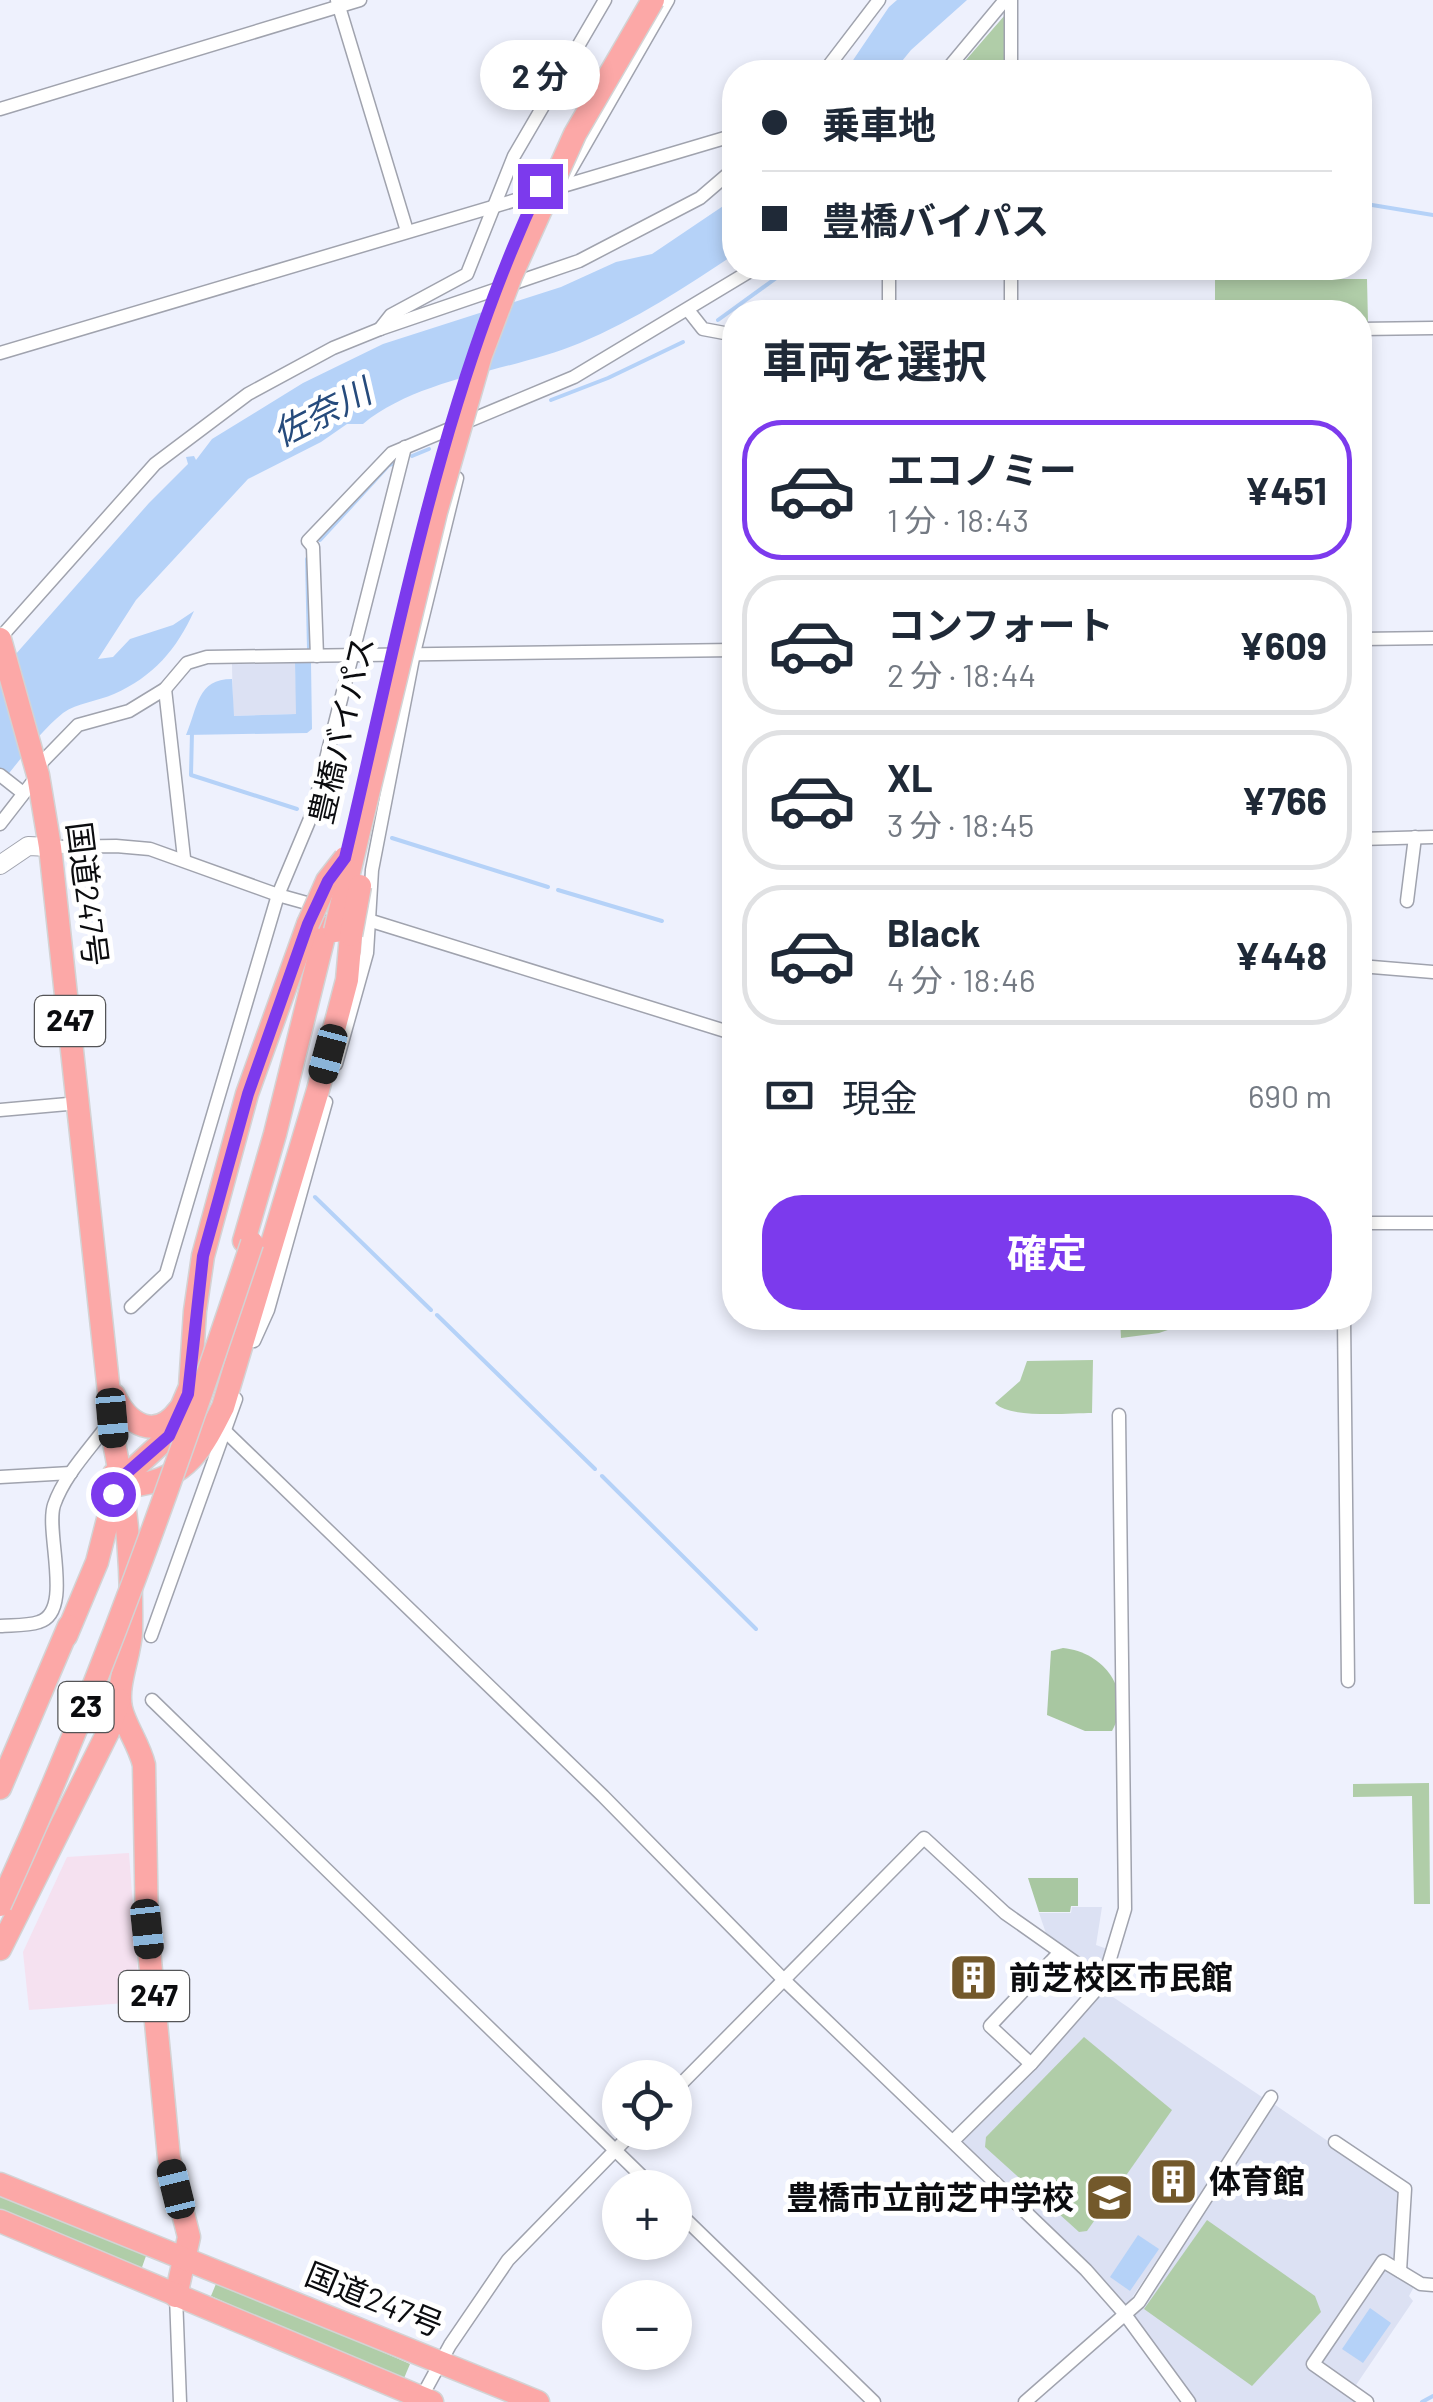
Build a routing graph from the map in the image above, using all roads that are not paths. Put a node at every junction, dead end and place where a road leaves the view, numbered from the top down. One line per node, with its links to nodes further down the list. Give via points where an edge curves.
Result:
1 (360, 0): 8 (street)
2 (604, 0): 16 (street)
3 (644, 0): 47 (highway, 豊橋バイパス / 23, bridge, via 567,130 472,352 428,509)
4 (653, 0): 47 (highway, 豊橋バイパス / 23, bridge, via 574,134 511,276 462,414)
5 (668, 0): 15 (street)
6 (879, 0): 9 (street)
7 (1008, 0): 10 (street); 11 (street)
8 (338, 3): 12 (street); 17 (street)
9 (833, 60)
10 (956, 60)
11 (1010, 60)
12 (0, 110)
13 (722, 138): 15 (street)
14 (722, 179): 21 (street, via 700,198 580,261)
15 (562, 186): 16 (street)
16 (493, 206): 17 (street); 21 (street, via 466,274 390,316)
17 (407, 231): 24 (street)
18 (736, 280): 19 (street)
19 (688, 310): 23 (street, via 703,329); 25 (street, via 574,377)
20 (1433, 328): 22 (street)
21 (380, 329): 29 (street, via 275,378 179,444 134,485)
22 (1372, 329)
23 (722, 333)
24 (0, 353)
25 (471, 420): 26 (street); 31 (street)
26 (405, 447): 32 (street, via 372,472 308,541 314,547); 33 (street)
27 (1433, 638): 28 (street)
28 (1372, 639)
29 (1, 643): 36 (highway, 国道247号 / 247)
30 (722, 650): 31 (street)
31 (414, 653): 33 (street); 46 (street, via 372,870)
32 (317, 656): 33 (street); 34 (street, via 206,657 186,663)
33 (350, 656): 44 (street, via 312,814)
34 (165, 689): 36 (street, via 129,711 78,725); 42 (street)
35 (0, 775): 36 (street)
36 (28, 779): 37 (street); 41 (highway, 国道247号 / 247)
37 (0, 824)
38 (1433, 836): 39 (street)
39 (1416, 837): 40 (street); 45 (street)
40 (1372, 839)
41 (50, 847): 42 (street, via 128,847); 43 (street, via 28,846); 51 (highway, 国道247号 / 247)
42 (184, 858): 44 (street)
43 (0, 864)
44 (278, 895): 46 (street); 57 (street, via 166,1274)
45 (1406, 901)
46 (370, 921): 50 (street); 63 (street, via 367,953 268,1310)
47 (330, 930): 55 (highway, 豊橋バイパス / 23); 60 (highway, via 248,1094 203,1256); 65 (highway, via 347,980 318,1090 223,1407)
48 (1372, 967): 49 (street)
49 (1433, 972)
50 (722, 1030)
51 (79, 1103): 52 (street); 56 (highway, 国道247号 / 247)
52 (0, 1110)
53 (1433, 1223): 54 (street)
54 (1372, 1224)
55 (248, 1242): 75 (highway, 豊橋バイパス / 23, bridge, via 94,1668); 76 (highway, 豊橋バイパス / 23, bridge, via 164,1506 102,1671)
56 (97, 1282): 59 (highway, 国道247号 / 247); 62 (highway, 国道247号 / 247)
57 (131, 1307)
58 (1344, 1330): 71 (street)
59 (110, 1388): 60 (highway, via 122,1411 150,1429 172,1419); 64 (highway, 国道247号 / 247)
60 (188, 1394): 64 (highway, via 169,1436)
61 (1119, 1415): 80 (street, via 1125,1909)
62 (106, 1427): 64 (highway, 国道247号 / 247); 66 (street)
63 (226, 1432): 70 (street); 79 (street)
64 (115, 1470): 65 (highway, via 138,1485); 68 (highway, 国道247号 / 247); 74 (highway, 23, via 66,1636)
65 (179, 1472): 68 (highway, via 138,1507)
66 (71, 1473): 67 (street); 69 (street, via 50,1525 58,1588 49,1616)
67 (0, 1477)
68 (126, 1545): 72 (highway, 国道247号 / 247, via 130,1632)
69 (0, 1626)
70 (151, 1636)
71 (1348, 1681)
72 (120, 1696): 77 (highway, 23); 92 (highway, 247, via 144,1765 147,1929 169,2158 189,2237)
73 (152, 1700): 84 (street)
74 (0, 1788)
75 (0, 1886)
76 (0, 1906)
77 (0, 1950)
78 (1059, 1953): 79 (street, via 924,1838); 80 (street); 81 (street, via 990,2026)
79 (783, 1979): 82 (street); 85 (street)
80 (1103, 1982): 81 (street)
81 (1031, 2064): 85 (street)
82 (692, 2073)
83 (1271, 2097): 96 (street, via 1139,2302)
84 (602, 2136)
85 (953, 2141): 96 (street)
86 (1335, 2142): 93 (street, via 1405,2189)
87 (616, 2150): 88 (street); 97 (street, via 508,2260)
88 (636, 2170)
89 (0, 2184): 92 (highway, 国道247号)
90 (0, 2221): 95 (highway)
91 (692, 2225): 101 (street)
92 (185, 2260): 95 (highway, 247); 97 (highway, 国道247号)
93 (1400, 2272): 94 (street); 104 (street, via 1383,2261 1313,2364)
94 (1433, 2285)
95 (176, 2296): 98 (highway); 99 (street)
96 (1124, 2313): 102 (street); 103 (street)
97 (443, 2363): 98 (street); 100 (highway, 国道247号)
98 (424, 2401)
99 (180, 2402)
100 (538, 2402)
101 (874, 2402)
102 (1025, 2402)
103 (1189, 2402)
104 (1367, 2402)

